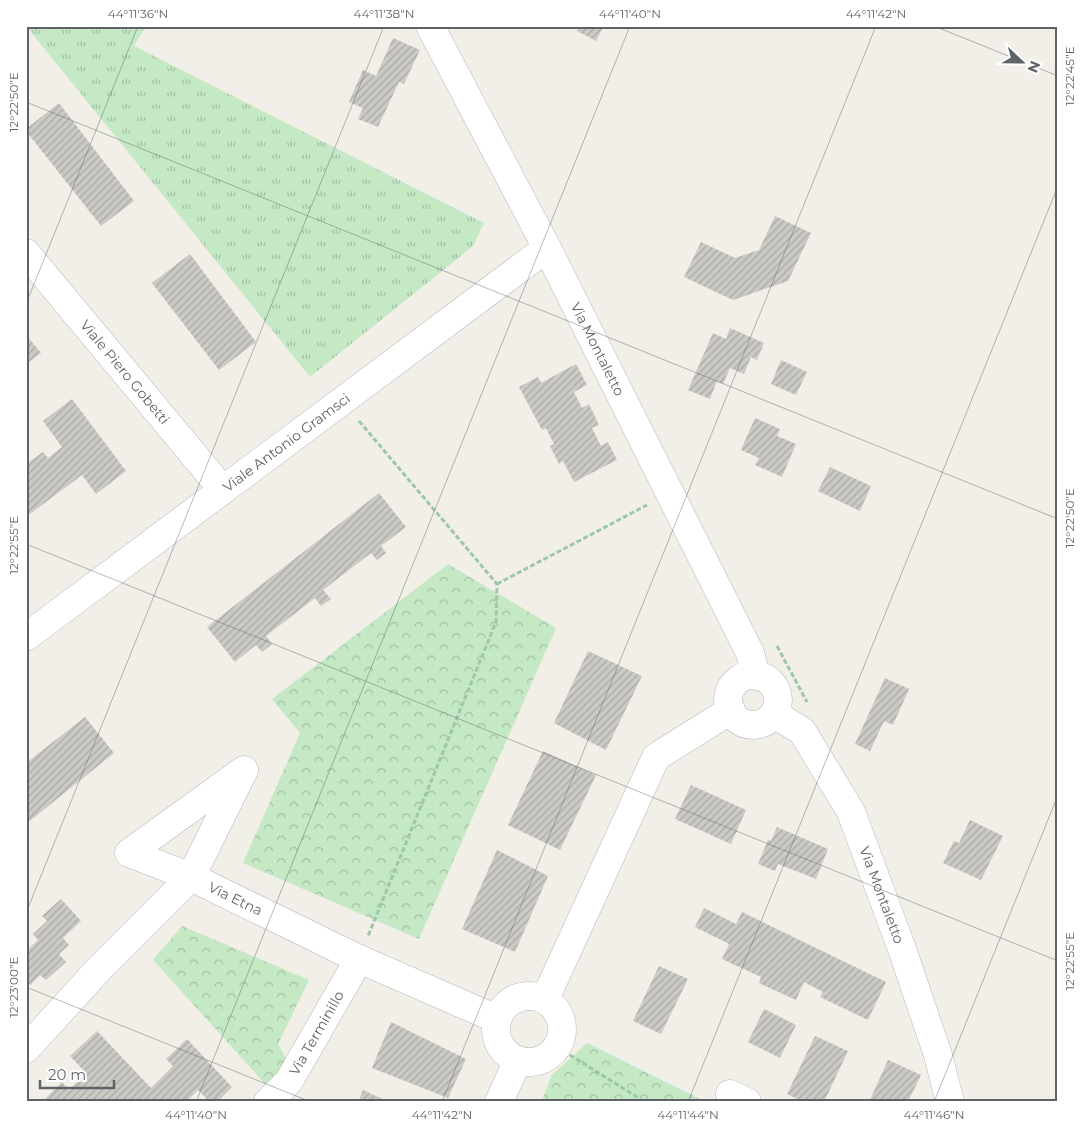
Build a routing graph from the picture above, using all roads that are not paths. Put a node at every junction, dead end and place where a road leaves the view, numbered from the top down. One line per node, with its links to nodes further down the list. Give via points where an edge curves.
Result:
1 (430, 26): 2 (street, Via Montaletto)
2 (547, 248): 4 (street, Viale Antonio Gramsci); 6 (street, Via Montaletto, via 750,653)
3 (26, 254): 4 (street, Viale Piero Gobetti)
4 (223, 490): 5 (street, Viale Antonio Gramsci)
5 (26, 637)
6 (756, 676): 7 (street, via 748,676 734,685 730,693); 8 (street, via 764,678 776,690 778,698)
7 (730, 710): 8 (street, via 740,721 755,725 769,720); 10 (street, via 656,757)
8 (774, 714): 16 (street, Via Montaletto, via 802,731 851,812 938,1054)
9 (359, 959): 11 (street, Via Etna); 12 (street, Via Etna, via 191,877 98,970); 14 (street, Via Terminillo, via 289,1081)
10 (545, 999): 11 (street, via 526,995 516,998 501,1010); 13 (street, via 560,1016 561,1037 549,1055 529,1062)
11 (497, 1019): 13 (street, via 497,1039 502,1048)
12 (26, 1050)
13 (518, 1060): 15 (street)
14 (268, 1102)
15 (499, 1102)
16 (950, 1102)

